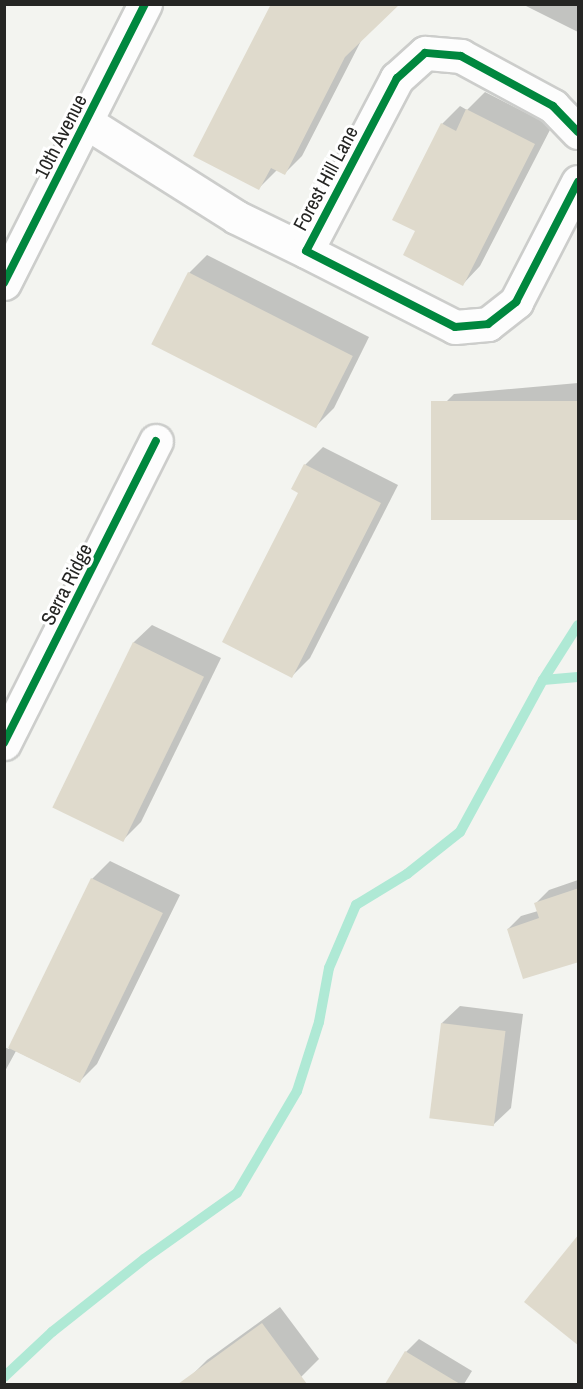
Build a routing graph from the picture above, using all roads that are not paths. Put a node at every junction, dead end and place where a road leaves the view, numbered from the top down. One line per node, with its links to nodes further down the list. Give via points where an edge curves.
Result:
1 (145, 4): 2 (street, 10th Avenue)
2 (86, 122): 5 (street, Forest Hill Lane, via 236,217); 6 (street, 10th Avenue)
3 (579, 132): 5 (street, Forest Hill Lane, via 554,106 461,56 425,53 397,78)
4 (579, 182): 5 (street, Forest Hill Lane, via 516,302 488,324 455,327)
5 (306, 251)
6 (4, 283)
7 (156, 441): 8 (street, Serra Ridge)
8 (17, 686): 9 (street, Serra Ridge)
9 (4, 743)

